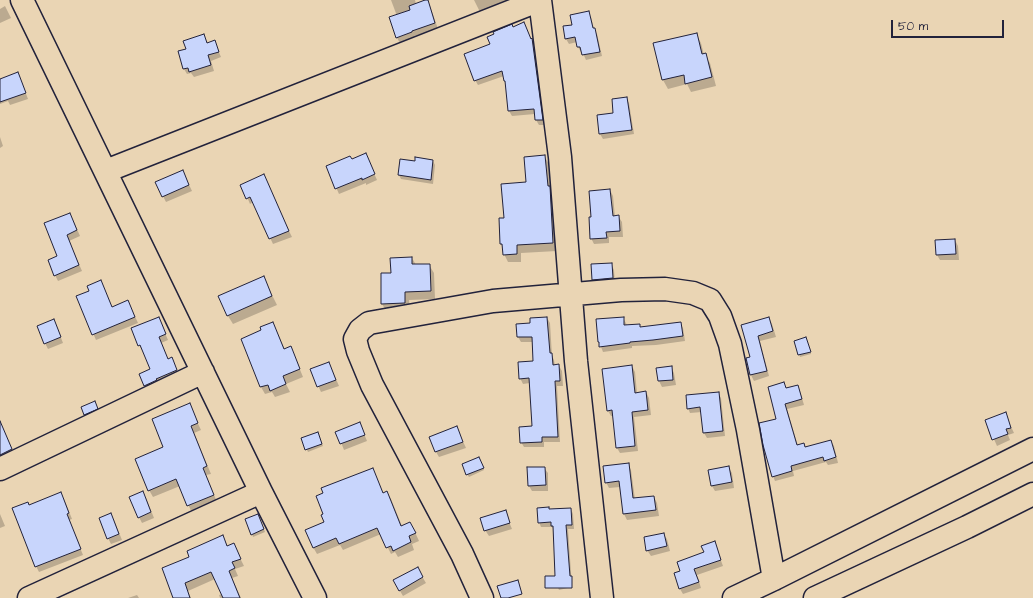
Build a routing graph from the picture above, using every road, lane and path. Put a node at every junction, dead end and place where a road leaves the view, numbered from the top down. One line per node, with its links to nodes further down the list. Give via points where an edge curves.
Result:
1 (22, 0): 3 (street)
2 (540, 0): 3 (street); 4 (street, via 560,157)
3 (106, 171): 5 (street)
4 (571, 294): 10 (street, via 665,289 693,293 710,300 720,316 730,344); 13 (street, via 493,301 369,323 360,330 355,339 372,385 462,554); 14 (street)
5 (203, 372): 7 (street); 8 (street)
6 (1033, 449): 10 (street)
7 (0, 469)
8 (261, 492): 11 (street); 12 (street)
9 (1033, 494): 16 (street)
10 (774, 579): 15 (street)
11 (29, 598)
12 (315, 598)
13 (482, 598)
14 (602, 598)
15 (734, 598)
16 (815, 598)

